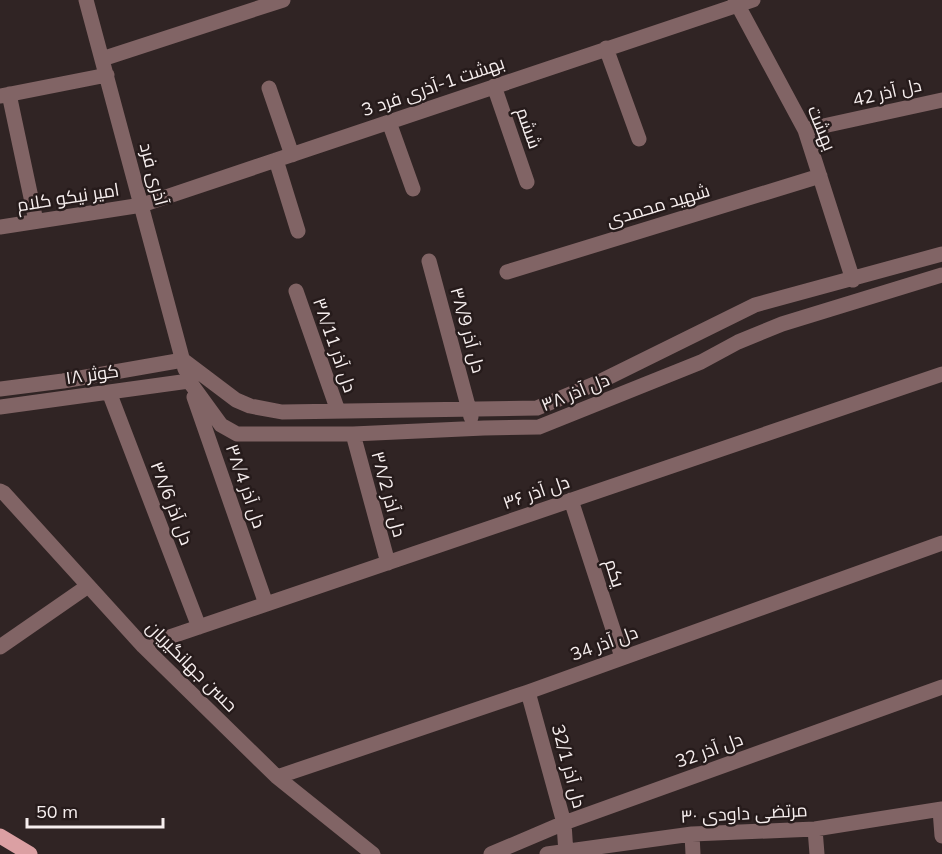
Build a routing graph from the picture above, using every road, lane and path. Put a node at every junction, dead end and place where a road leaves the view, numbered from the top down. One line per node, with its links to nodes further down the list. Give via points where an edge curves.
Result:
1 (86, 0): 6 (street, آذری فرد)
2 (283, 0): 6 (street)
3 (753, 0): 4 (street, بهشت 1-آذری فرد 3)
4 (736, 2): 5 (street, بهشت 1-آذری فرد 3); 13 (street, بهشت)
5 (606, 48): 8 (street, بهشت 1-آذری فرد 3); 14 (street)
6 (102, 59): 7 (street, آذری فرد)
7 (107, 75): 10 (street); 20 (street, آذری فرد)
8 (494, 86): 12 (street, بهشت 1-آذری فرد 3); 18 (street, ششم)
9 (269, 88): 15 (street)
10 (4, 95): 21 (street)
11 (942, 100): 13 (street, دل آذر 42)
12 (389, 122): 15 (street, بهشت 1-آذری فرد 3); 19 (street)
13 (805, 130): 17 (street, بهشت)
14 (639, 139)
15 (292, 155): 16 (street, بهشت 1-آذری فرد 3)
16 (276, 160): 20 (street, بهشت 1-آذری فرد 3); 23 (street)
17 (820, 177): 26 (street, شهید محمدی); 28 (street, بهشت)
18 (527, 182)
19 (413, 189)
20 (142, 205): 21 (street, امیر نیکو کلام); 30 (street, آذری فرد)
21 (36, 221): 22 (street, امیر نیکو کلام)
22 (0, 226)
23 (298, 231)
24 (942, 254): 28 (street, دل آذر ۳۸)
25 (429, 261): 36 (street, دل آذر ۳۸/9)
26 (507, 272)
27 (942, 274): 38 (street, دل آذر ۳۸, via 782,324 701,362 539,427)
28 (853, 280): 36 (street, دل آذر ۳۸, via 756,304 597,383 537,408)
29 (296, 291): 37 (street, دل آذر ۳۸/11)
30 (183, 360): 32 (street, آذری فرد); 33 (street, کوثر ۱۸); 37 (street, دل آذر ۳۸, via 250,406 282,412)
31 (942, 374): 41 (street, دل آذر ۳۶)
32 (189, 381): 34 (street, کوثر ۱۸); 39 (street, دل آذر ۳۸, via 221,425 237,434); 45 (street, دل آذر ۳۸/4)
33 (0, 389)
34 (109, 392): 35 (street, کوثر ۱۸); 46 (street, دل آذر ۳۸/6)
35 (0, 406)
36 (468, 409): 37 (street, دل آذر ۳۸); 38 (street, دل آذر ۳۸/9)
37 (338, 411)
38 (474, 428): 39 (street, دل آذر ۳۸)
39 (353, 434): 43 (street, دل آذر ۳۸/2)
40 (1, 493): 44 (street, حسن جهانگیریان)
41 (571, 500): 43 (street, دل آذر ۳۶); 49 (street, یکم)
42 (942, 543): 49 (street, دل آذر 34)
43 (388, 563): 45 (street, دل آذر ۳۶)
44 (88, 586): 47 (street, حسن جهانگیریان); 48 (street)
45 (266, 604): 46 (street, دل آذر ۳۶)
46 (199, 627): 47 (street, دل آذر ۳۶)
47 (143, 646): 52 (street, حسن جهانگیریان)
48 (0, 647)
49 (622, 657): 51 (street, دل آذر 34)
50 (942, 687): 54 (street, دل آذر 32)
51 (528, 692): 52 (street, دل آذر 34); 54 (street, دل آذر 32/1)
52 (277, 777): 61 (street, حسن جهانگیریان)
53 (941, 810): 55 (street, ۳۰ مرتضی داودی); 58 (street)
54 (564, 823): 59 (street, دل آذر 32/1); 62 (street, دل آذر 32)
55 (815, 829): 56 (street, ۳۰ مرتضی داودی); 65 (street)
56 (692, 834): 59 (street, ۳۰ مرتضی داودی); 64 (street)
57 (0, 836): 60 (main road)
58 (942, 836)
59 (566, 852): 63 (street, ۳۰ مرتضی داودی)
60 (30, 854)
61 (373, 854)
62 (491, 854)
63 (547, 854)
64 (693, 854)
65 (817, 854)

